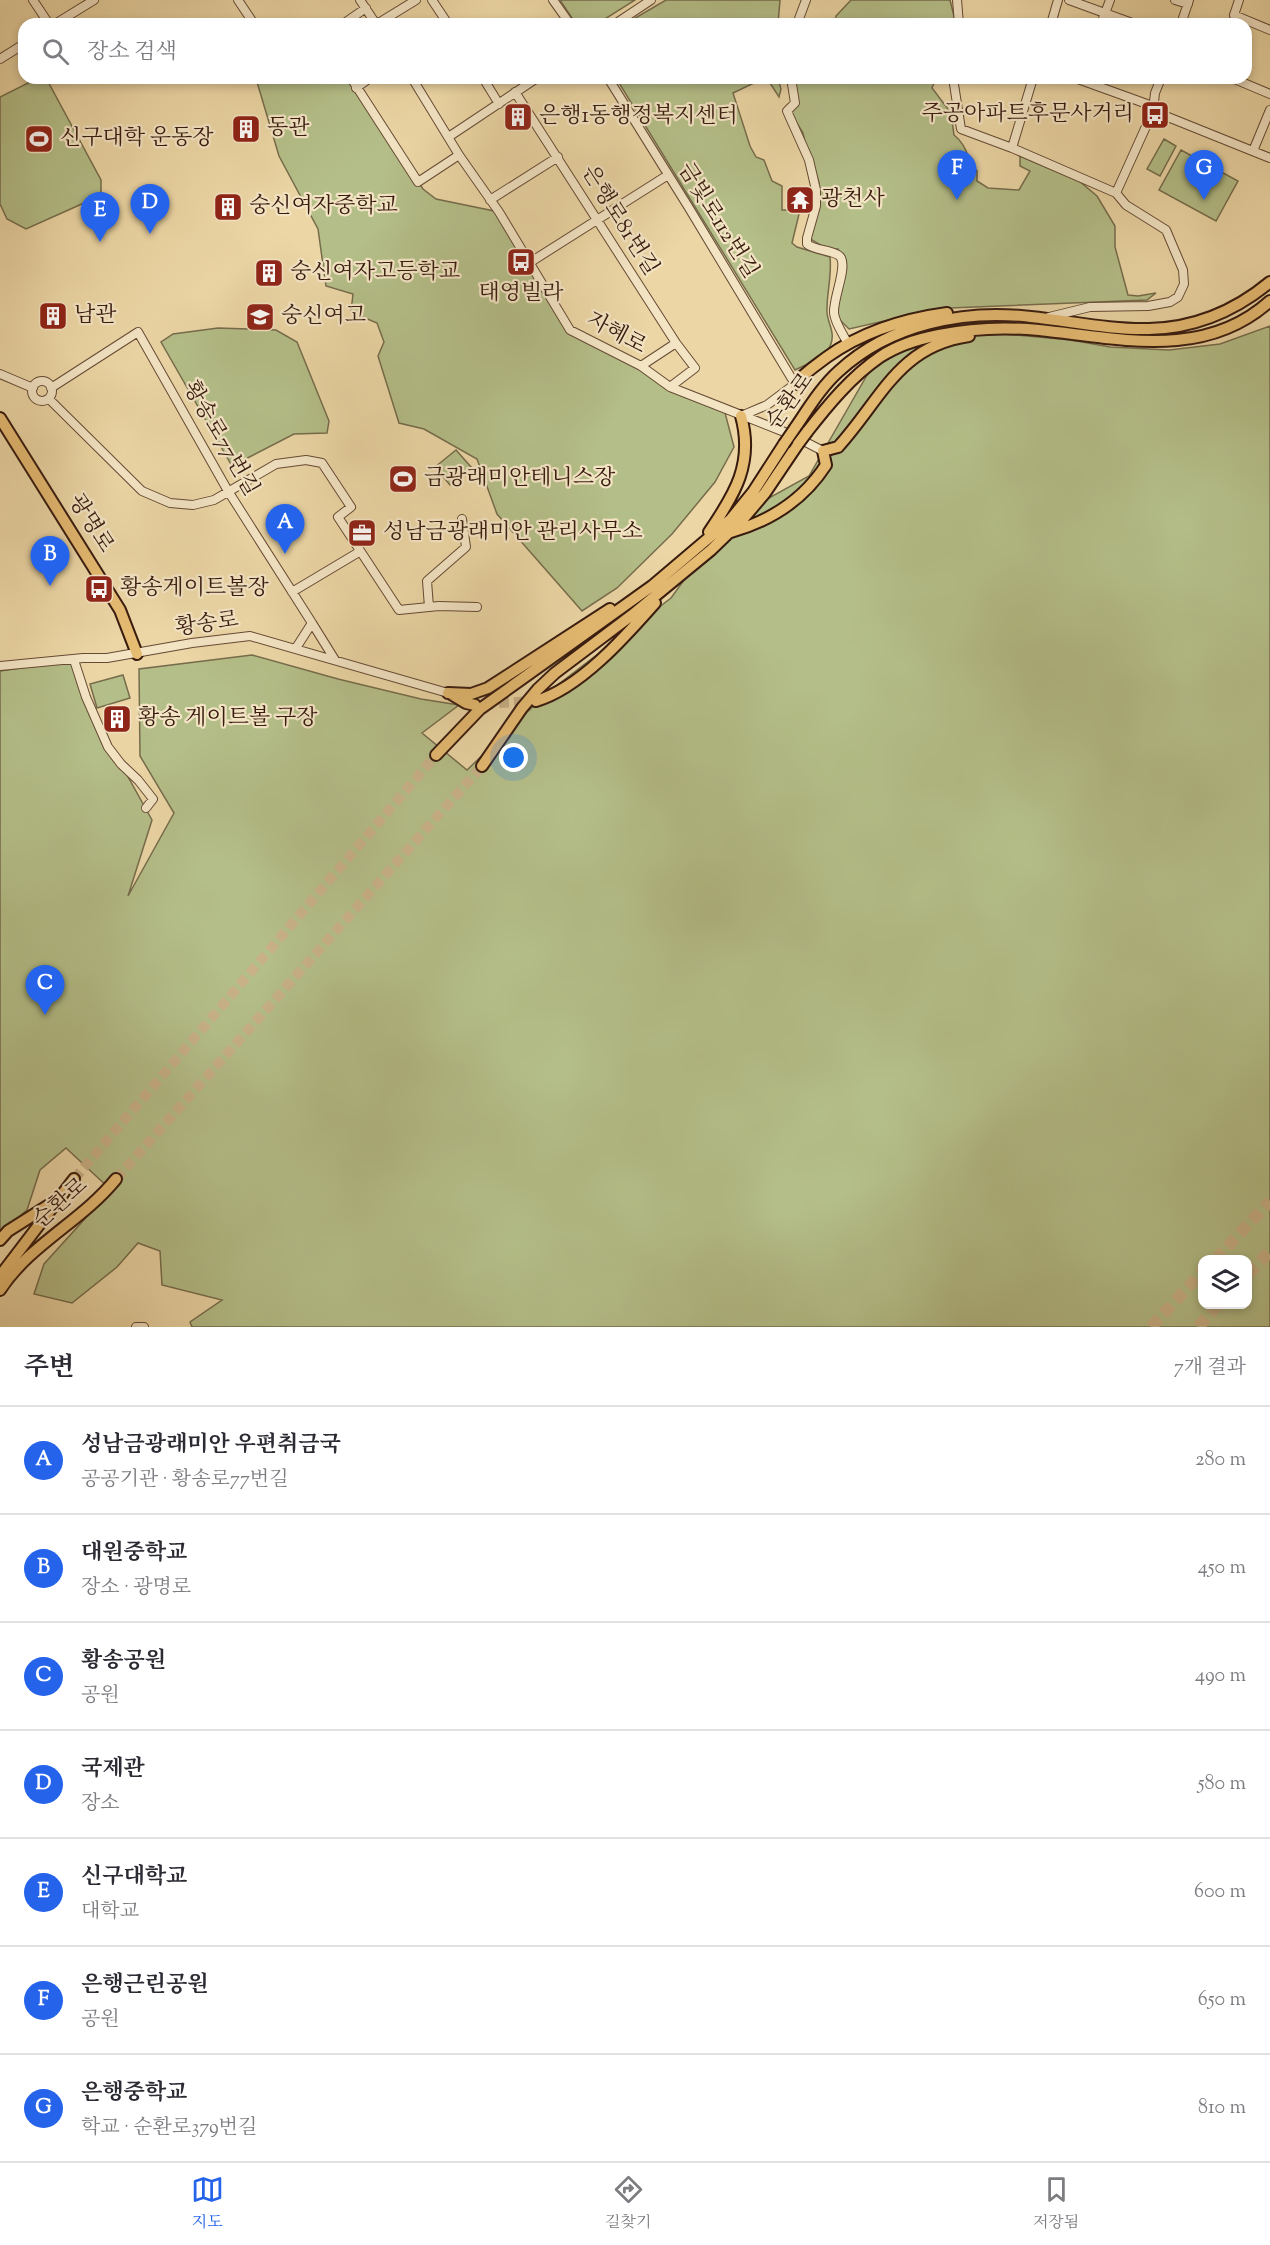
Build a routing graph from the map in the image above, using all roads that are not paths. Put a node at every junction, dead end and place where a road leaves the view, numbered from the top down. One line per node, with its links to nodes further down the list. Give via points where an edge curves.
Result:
1 (33, 0): 19 (street)
2 (93, 0): 20 (street)
3 (360, 0): 17 (street)
4 (416, 0): 24 (street)
5 (432, 0): 25 (street)
6 (553, 0): 26 (street)
7 (651, 0): 27 (street)
8 (806, 0): 28 (street)
9 (957, 0): 29 (street)
10 (1058, 0): 30 (street)
11 (1069, 0): 18 (street)
12 (1110, 0): 18 (street)
13 (1175, 0): 16 (street)
14 (1239, 0): 34 (street, via 1234,15)
15 (241, 1): 21 (street)
16 (1189, 2): 33 (street)
17 (366, 8): 22 (street); 23 (street)
18 (1105, 14): 31 (street); 32 (street)
19 (45, 18)
20 (64, 18)
21 (251, 18)
22 (352, 18)
23 (373, 18)
24 (387, 18)
25 (444, 18)
26 (566, 18)
27 (624, 18)
28 (800, 18)
29 (958, 18)
30 (1053, 18)
31 (1103, 18)
32 (1117, 18)
33 (1183, 18)
34 (1241, 18)
35 (1252, 22): 36 (street)
36 (1270, 30)
37 (18, 48): 38 (street)
38 (0, 59)
39 (354, 84): 51 (street)
40 (362, 84): 51 (street)
41 (418, 84): 57 (street, 자혜로)
42 (487, 84): 54 (street)
43 (527, 84): 52 (street)
44 (612, 84): 63 (street, 금빛로112번길)
45 (792, 84): 73 (street, via 795,103 787,111 809,160 816,190 807,244 841,257 834,315)
46 (954, 84): 58 (street, via 961,129)
47 (1031, 84): 58 (street)
48 (1093, 84): 56 (street, via 1147,104)
49 (1159, 84): 56 (street)
50 (1246, 84): 53 (street)
51 (356, 88): 60 (street, via 418,182)
52 (514, 92): 54 (street); 61 (street, 은행로81번길)
53 (1270, 94)
54 (499, 104): 57 (street)
55 (1270, 110): 59 (street)
56 (1153, 111): 59 (street); 64 (street)
57 (450, 136): 60 (street, 자혜로)
58 (1012, 148): 64 (street)
59 (1253, 151): 62 (street)
60 (459, 155): 65 (street, 자혜로)
61 (558, 157): 65 (street); 66 (street, 은행로81번길)
62 (1270, 158)
63 (668, 175): 66 (street); 77 (street, 금빛로112번길)
64 (1116, 193): 71 (street, via 1126,205 1166,230 1183,270 1184,284 1178,297 1148,306 1090,308)
65 (490, 200): 67 (street, 자혜로)
66 (597, 219): 67 (street); 74 (street, 은행로81번길)
67 (529, 263): 75 (street, 자혜로, via 570,330)
68 (1270, 282): 71 (main road, 순환로, via 1230,310 1167,327 1129,328)
69 (1270, 302): 72 (main road, 순환로, via 1229,329 1181,339 1116,340)
70 (984, 315): 71 (main road, 순환로); 73 (main road, via 947,313 919,317); 88 (main road, 순환로, bridge, via 906,330 880,342 839,371 814,400 744,506)
71 (1043, 318)
72 (1014, 328): 84 (main road, via 963,337 915,355 841,443); 87 (main road, 순환로, bridge, via 959,331 918,339 880,358 824,410 765,493)
73 (848, 342): 77 (main road, via 804,373)
74 (676, 343): 75 (street); 78 (street, 은행로81번길, via 695,368)
75 (641, 366): 78 (street, 자혜로)
76 (0, 374): 79 (street)
77 (795, 384): 82 (street, via 767,405)
78 (670, 387): 82 (street, 자혜로)
79 (33, 388): 80 (street, via 40,382); 81 (street, via 38,400)
80 (51, 388): 81 (street); 85 (street, 황송로77번길, via 138,332)
81 (49, 399): 85 (street, via 142,491 170,503 193,505 214,500)
82 (741, 416): 84 (street, 자혜로); 88 (main road, via 747,441 743,469 726,507)
83 (0, 418): 97 (main road, 광명로, via 120,610)
84 (823, 451): 87 (main road, via 826,465 802,494 753,526)
85 (228, 491): 89 (street, via 276,464 306,460 322,463 351,507 338,517); 92 (street, 황송로77번길)
86 (462, 519): 93 (street, via 466,547 427,581)
87 (728, 533): 90 (main road, 순환로)
88 (702, 542): 91 (main road, 순환로)
89 (359, 552): 92 (street); 93 (street, via 399,610)
90 (675, 581): 102 (main road, via 620,642 581,675); 105 (main road, 순환로, via 546,681 522,708)
91 (652, 586): 101 (main road, via 488,688 471,694); 104 (main road, 순환로, via 480,709)
92 (292, 592): 95 (street, 황송로77번길)
93 (429, 607): 94 (street)
94 (477, 607)
95 (312, 623): 96 (street); 99 (street, 황송로77번길)
96 (296, 648): 97 (street, 황송로, via 250,636); 99 (street, 황송로)
97 (137, 654): 98 (street, 황송로)
98 (74, 660): 100 (street, 황송로); 106 (street, via 108,747 153,799)
99 (335, 660): 101 (street, 황송로)
100 (0, 666)
101 (448, 693): 103 (main road)
102 (536, 701)
103 (475, 705)
104 (436, 755)
105 (483, 766)
106 (146, 808)
107 (74, 1179): 109 (main road, 순환로)
108 (116, 1179): 111 (main road, 순환로, via 96,1202)
109 (57, 1200): 110 (main road); 111 (main road, 순환로)
110 (0, 1240)
111 (2, 1283)
112 (136, 1327): 113 (street)
113 (144, 1327)

